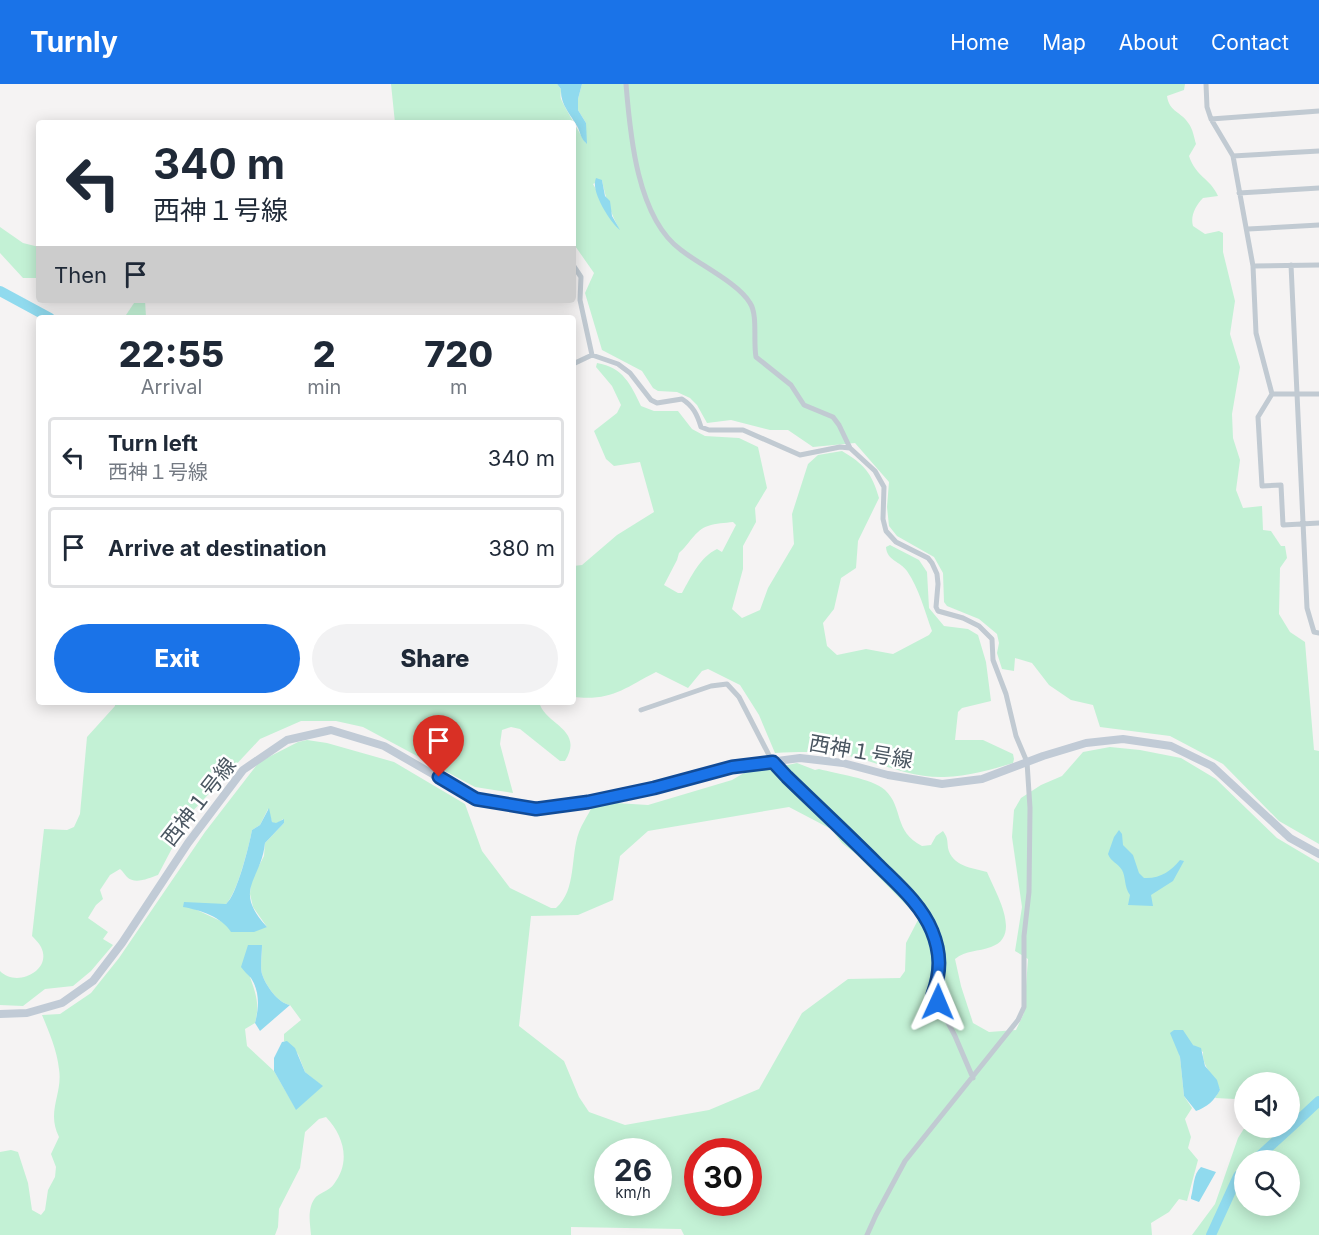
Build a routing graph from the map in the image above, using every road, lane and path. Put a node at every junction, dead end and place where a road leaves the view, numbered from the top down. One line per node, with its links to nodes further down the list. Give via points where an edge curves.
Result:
1 (626, 84): 20 (street, via 641,183 658,224 677,248 722,277 751,304 756,357 791,385 804,405 833,417)
2 (1206, 84): 4 (street)
3 (1319, 111): 4 (street)
4 (1211, 119): 6 (street)
5 (1319, 151): 6 (street)
6 (1233, 156): 8 (street)
7 (1319, 188): 8 (street)
8 (1239, 193): 10 (street)
9 (1319, 225): 10 (street)
10 (1248, 230): 13 (street)
11 (1291, 265): 12 (street); 13 (street); 19 (street)
12 (1319, 265)
13 (1253, 266): 17 (street, via 1256,333)
14 (576, 270): 15 (street, via 581,277 580,300)
15 (592, 355): 16 (street); 20 (street, via 630,373 651,400 657,403 682,399 690,404 701,427 743,430 801,455)
16 (576, 363)
17 (1272, 394): 19 (street); 22 (street, via 1258,417 1262,486 1281,485 1283,525)
18 (1319, 394): 19 (street)
19 (1297, 395): 22 (street)
20 (850, 448): 26 (street, via 883,484 886,531 892,539 932,563 937,574 938,611 979,626 992,639 993,660)
21 (1319, 523): 22 (street)
22 (1303, 524): 23 (street, via 1307,608 1314,632)
23 (1319, 633)
24 (641, 710): 25 (street, via 727,684 740,697)
25 (773, 762): 26 (street, 西神１号線, via 800,758 843,763 942,784 982,779); 28 (street, 西神１号線, via 732,767 588,802 536,809 476,799 384,746 331,730 287,740 243,770 93,981 62,1003 27,1014); 29 (street, via 898,884 924,915 940,963 933,994)
26 (1027, 762): 27 (street, 西神１号線, via 1086,743 1123,739 1172,746 1212,766 1290,838); 29 (street, via 1030,808 1024,1007)
27 (1319, 854)
28 (0, 1014)
29 (973, 1078): 30 (street, via 905,1161)
30 (867, 1235)

